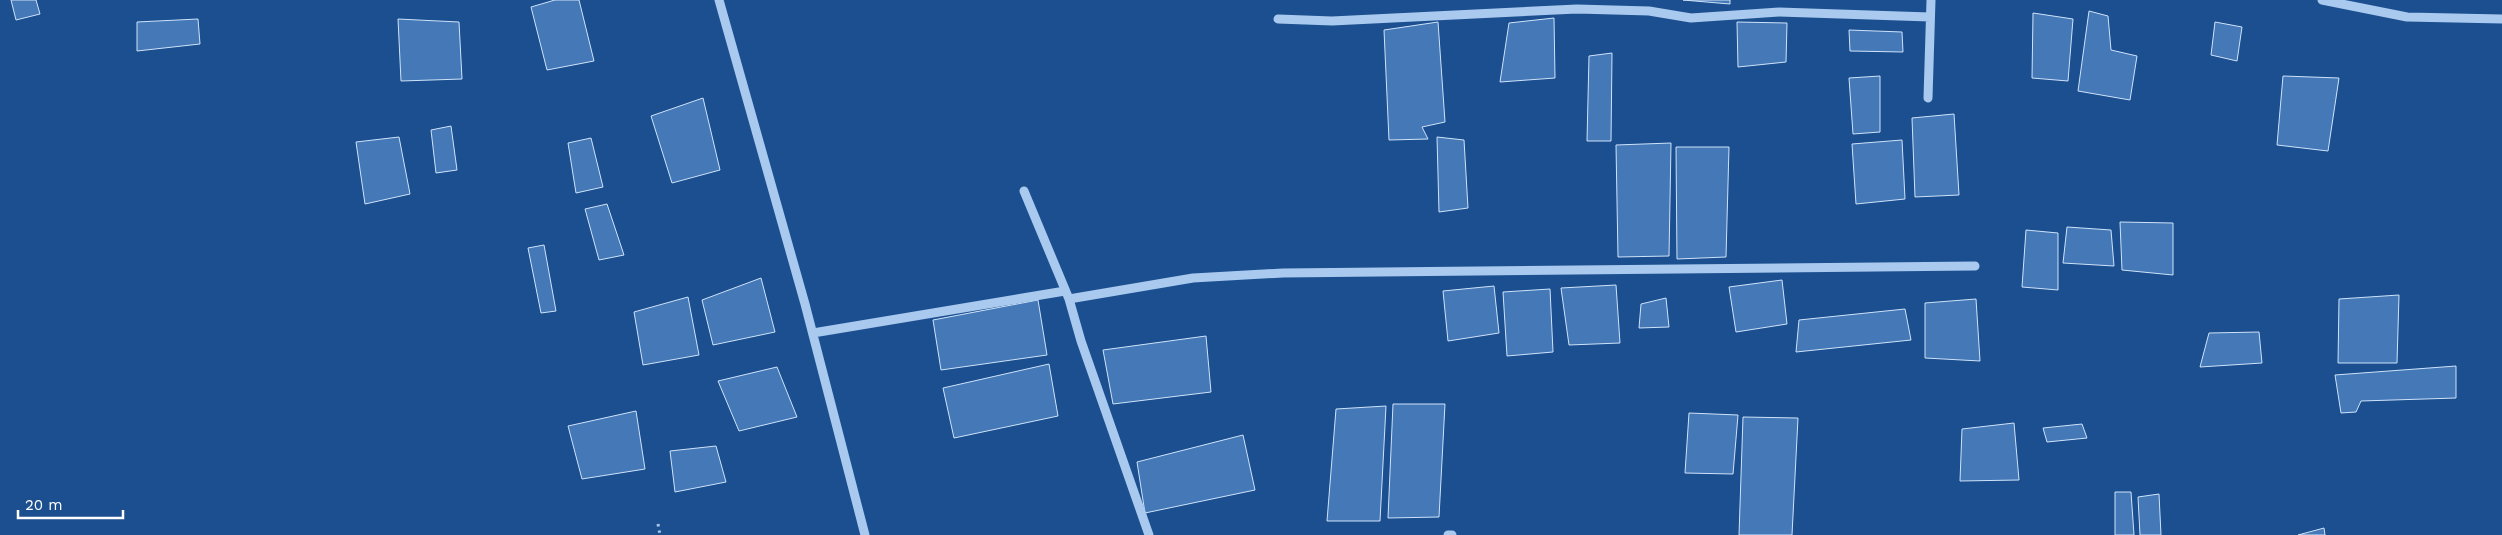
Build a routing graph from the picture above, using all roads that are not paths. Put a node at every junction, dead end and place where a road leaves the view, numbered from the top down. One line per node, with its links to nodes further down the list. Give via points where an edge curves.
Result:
1 (719, 0): 11 (street)
2 (1931, 0): 4 (street)
3 (2322, 0): 6 (street, via 2407,17)
4 (1930, 17): 5 (street, via 1779,12 1692,18 1650,11 1577,9 1332,21); 7 (street)
5 (1278, 19)
6 (2502, 19)
7 (1928, 98)
8 (1024, 191): 10 (street)
9 (1975, 266): 10 (street, via 1284,273 1193,278)
10 (1067, 295): 11 (street); 13 (street)
11 (813, 333): 12 (street)
12 (865, 535)
13 (1149, 535)
14 (1448, 535): 15 (street)
15 (1452, 535)

